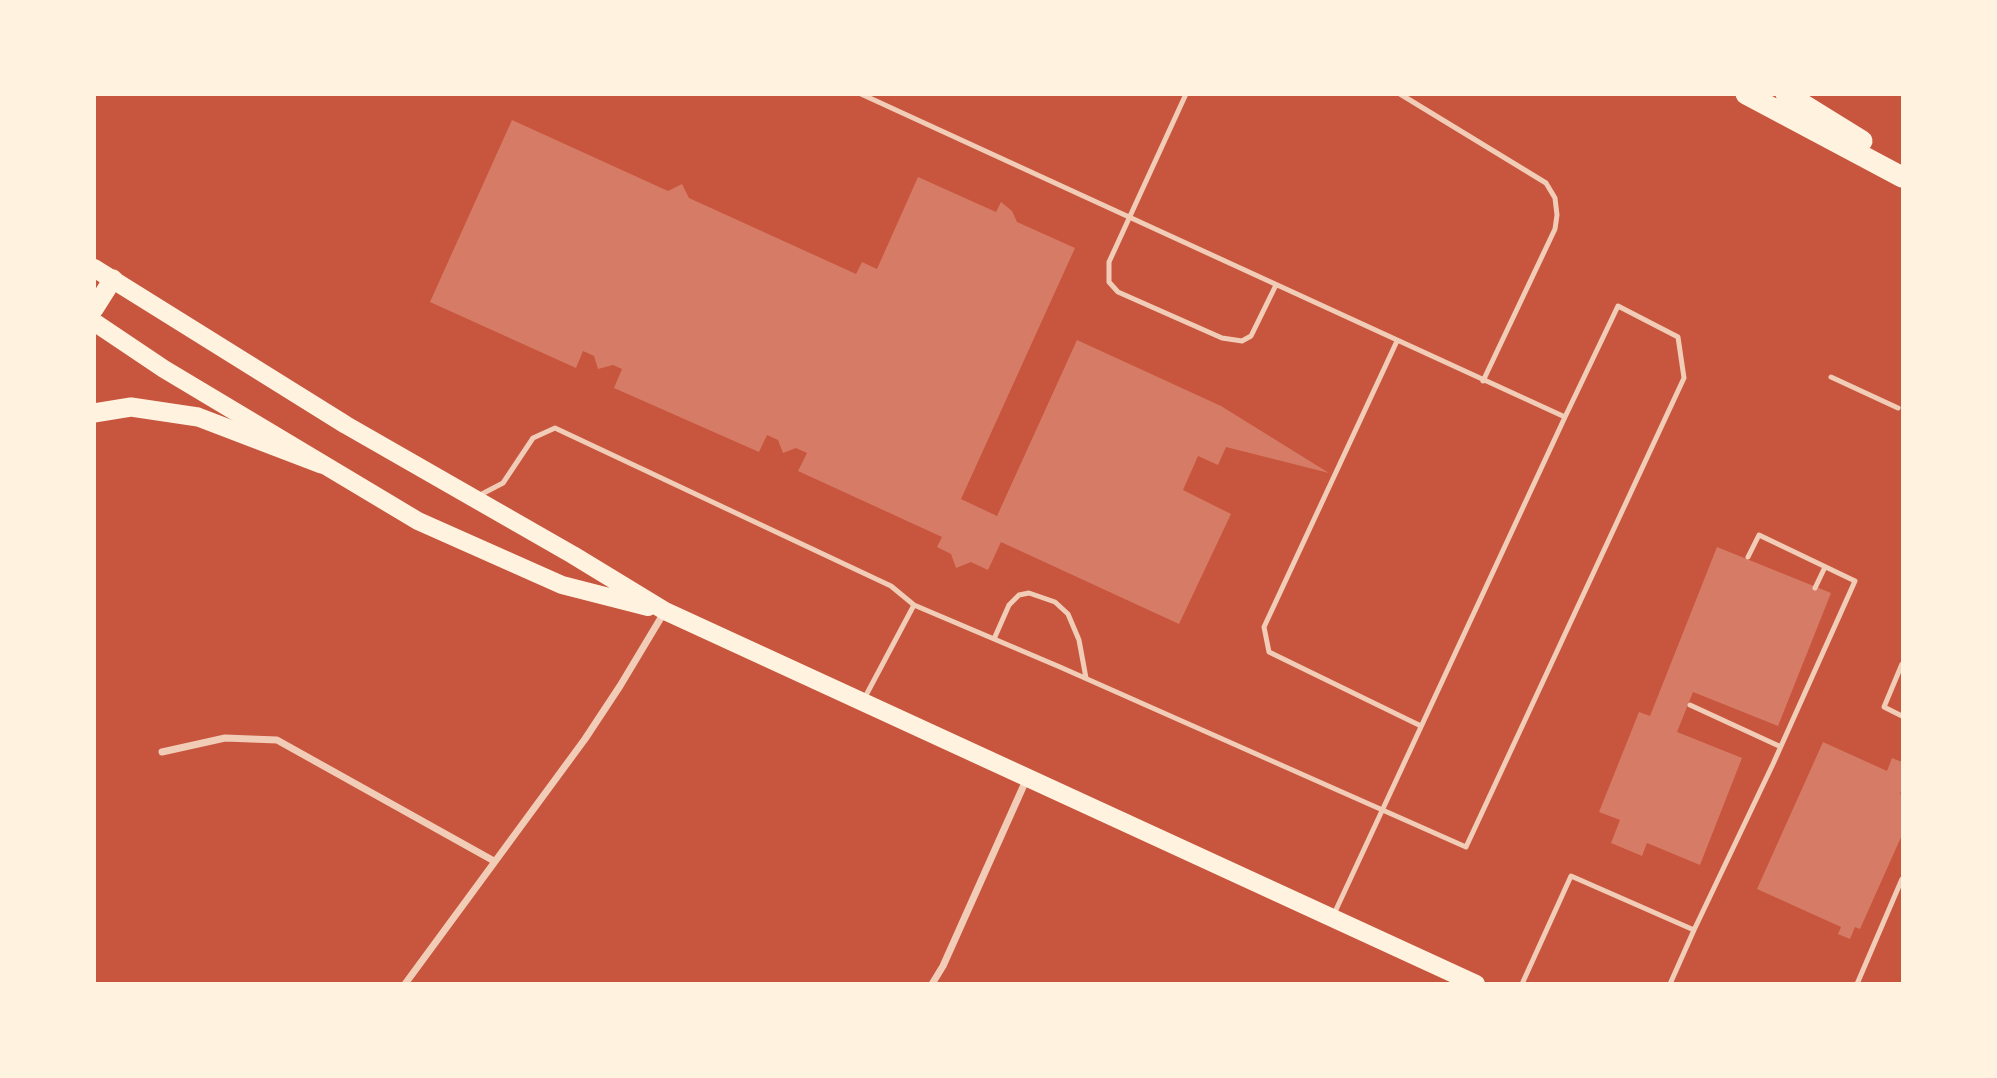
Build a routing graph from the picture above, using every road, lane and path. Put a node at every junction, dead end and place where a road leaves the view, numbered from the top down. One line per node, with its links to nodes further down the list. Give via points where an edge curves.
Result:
1 (861, 94): 8 (lane)
2 (1186, 94): 8 (lane)
3 (1400, 94): 16 (lane, via 1546,183 1555,198 1555,229)
4 (1746, 94): 7 (highway)
5 (1786, 94): 6 (highway)
6 (1902, 166)
7 (1902, 177)
8 (1129, 217): 11 (lane); 11 (lane, via 1109,262 1109,282 1118,292 1222,338 1242,341 1251,336)
9 (94, 268): 10 (main road)
10 (113, 279): 12 (highway); 21 (main road)
11 (1276, 285): 14 (lane)
12 (94, 309)
13 (94, 322): 20 (main road)
14 (1397, 341): 16 (lane); 33 (lane, via 1264,627 1269,652)
15 (1831, 377): 17 (lane)
16 (1483, 381): 19 (lane)
17 (1898, 408)
18 (94, 413): 20 (highway, via 131,407 198,417)
19 (1565, 417): 33 (lane); 37 (lane, via 1618,306 1678,337 1684,378 1466,848)
20 (321, 464): 26 (main road, via 418,521 562,586)
21 (474, 499): 25 (lane, via 503,483 534,438 555,428 891,586); 26 (main road)
22 (1748, 557): 23 (lane, via 1759,535)
23 (1825, 567): 24 (lane); 34 (lane, via 1856,581)
24 (1815, 588)
25 (914, 605): 27 (lane); 30 (lane)
26 (665, 611): 30 (main road); 38 (street, via 585,738)
27 (994, 639): 29 (lane); 29 (lane, via 1019,594 1055,602 1068,614 1079,640)
28 (1902, 664): 32 (lane, via 1884,707)
29 (1086, 678): 37 (lane)
30 (862, 701): 36 (main road)
31 (1690, 705): 34 (lane)
32 (1902, 716)
33 (1421, 726): 37 (lane)
34 (1779, 746): 41 (lane)
35 (162, 752): 38 (street, via 225,738 276,740)
36 (1027, 777): 40 (main road); 43 (street)
37 (1381, 810): 40 (lane)
38 (494, 861): 42 (street)
39 (1902, 879): 47 (lane)
40 (1332, 918): 44 (main road)
41 (1694, 930): 45 (lane, via 1572,876); 46 (lane)
42 (405, 984)
43 (932, 984)
44 (1476, 984)
45 (1522, 984)
46 (1670, 984)
47 (1857, 984)

